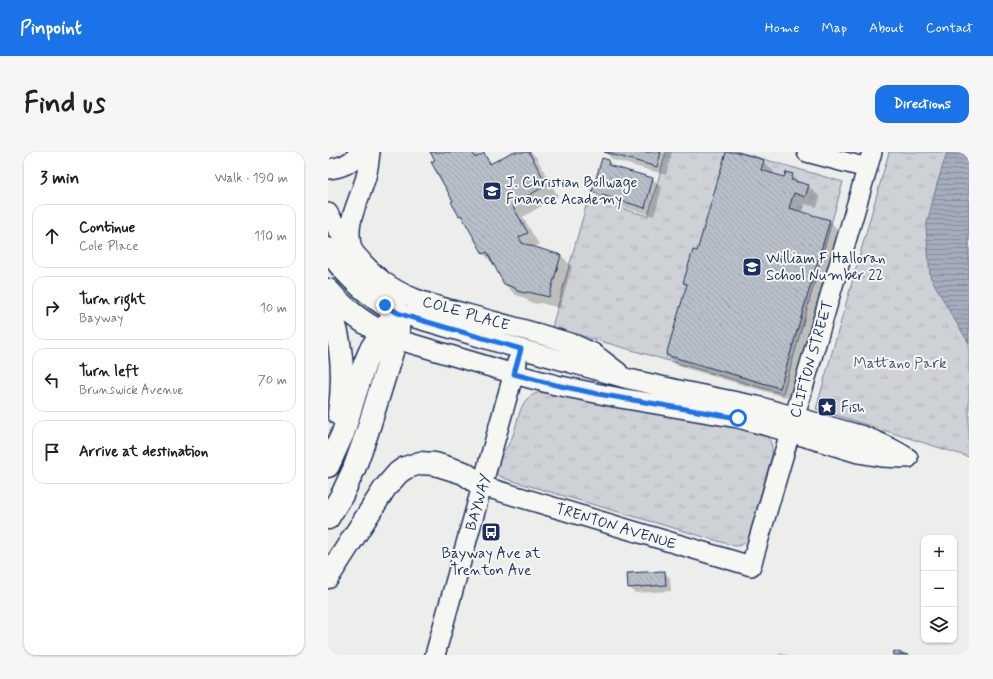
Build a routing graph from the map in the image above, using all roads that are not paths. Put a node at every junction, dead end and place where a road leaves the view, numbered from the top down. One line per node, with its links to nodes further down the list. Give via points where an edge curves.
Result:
1 (361, 152): 5 (street, via 350,163)
2 (370, 152): 8 (street, via 365,182 351,219 349,235)
3 (808, 152): 4 (street)
4 (869, 160): 16 (street, CLIFTON STREET)
5 (328, 169)
6 (328, 213): 8 (street, COLE PLACE)
7 (328, 248): 11 (main road, via 359,286)
8 (353, 252): 15 (street, COLE PLACE, via 383,282 408,296 573,344 593,354)
9 (328, 290): 12 (main road, via 364,323)
10 (328, 304): 17 (main road, via 337,329 342,378 339,417)
11 (398, 313): 12 (main road, via 385,327); 13 (street, COLE PLACE)
12 (388, 336): 14 (street, COLE PLACE); 17 (main road, via 371,349 343,433); 19 (main road, via 367,434 342,495)
13 (521, 349): 14 (street, BAYWAY); 15 (street, COLE PLACE)
14 (514, 374): 16 (street, COLE PLACE, via 598,394 738,418); 18 (street, BAYWAY)
15 (629, 379): 16 (street, COLE PLACE, via 741,402)
16 (792, 424): 16 (street, COLE PLACE, via 858,453 908,458 874,440); 20 (street, CLIFTON STREET)
17 (329, 465)
18 (482, 486): 20 (street, TRENTON AVENUE); 21 (main road, via 464,473 435,464 420,463 405,468 385,488); 22 (street, BAYWAY)
19 (328, 518)
20 (751, 566)
21 (328, 577)
22 (435, 655)

